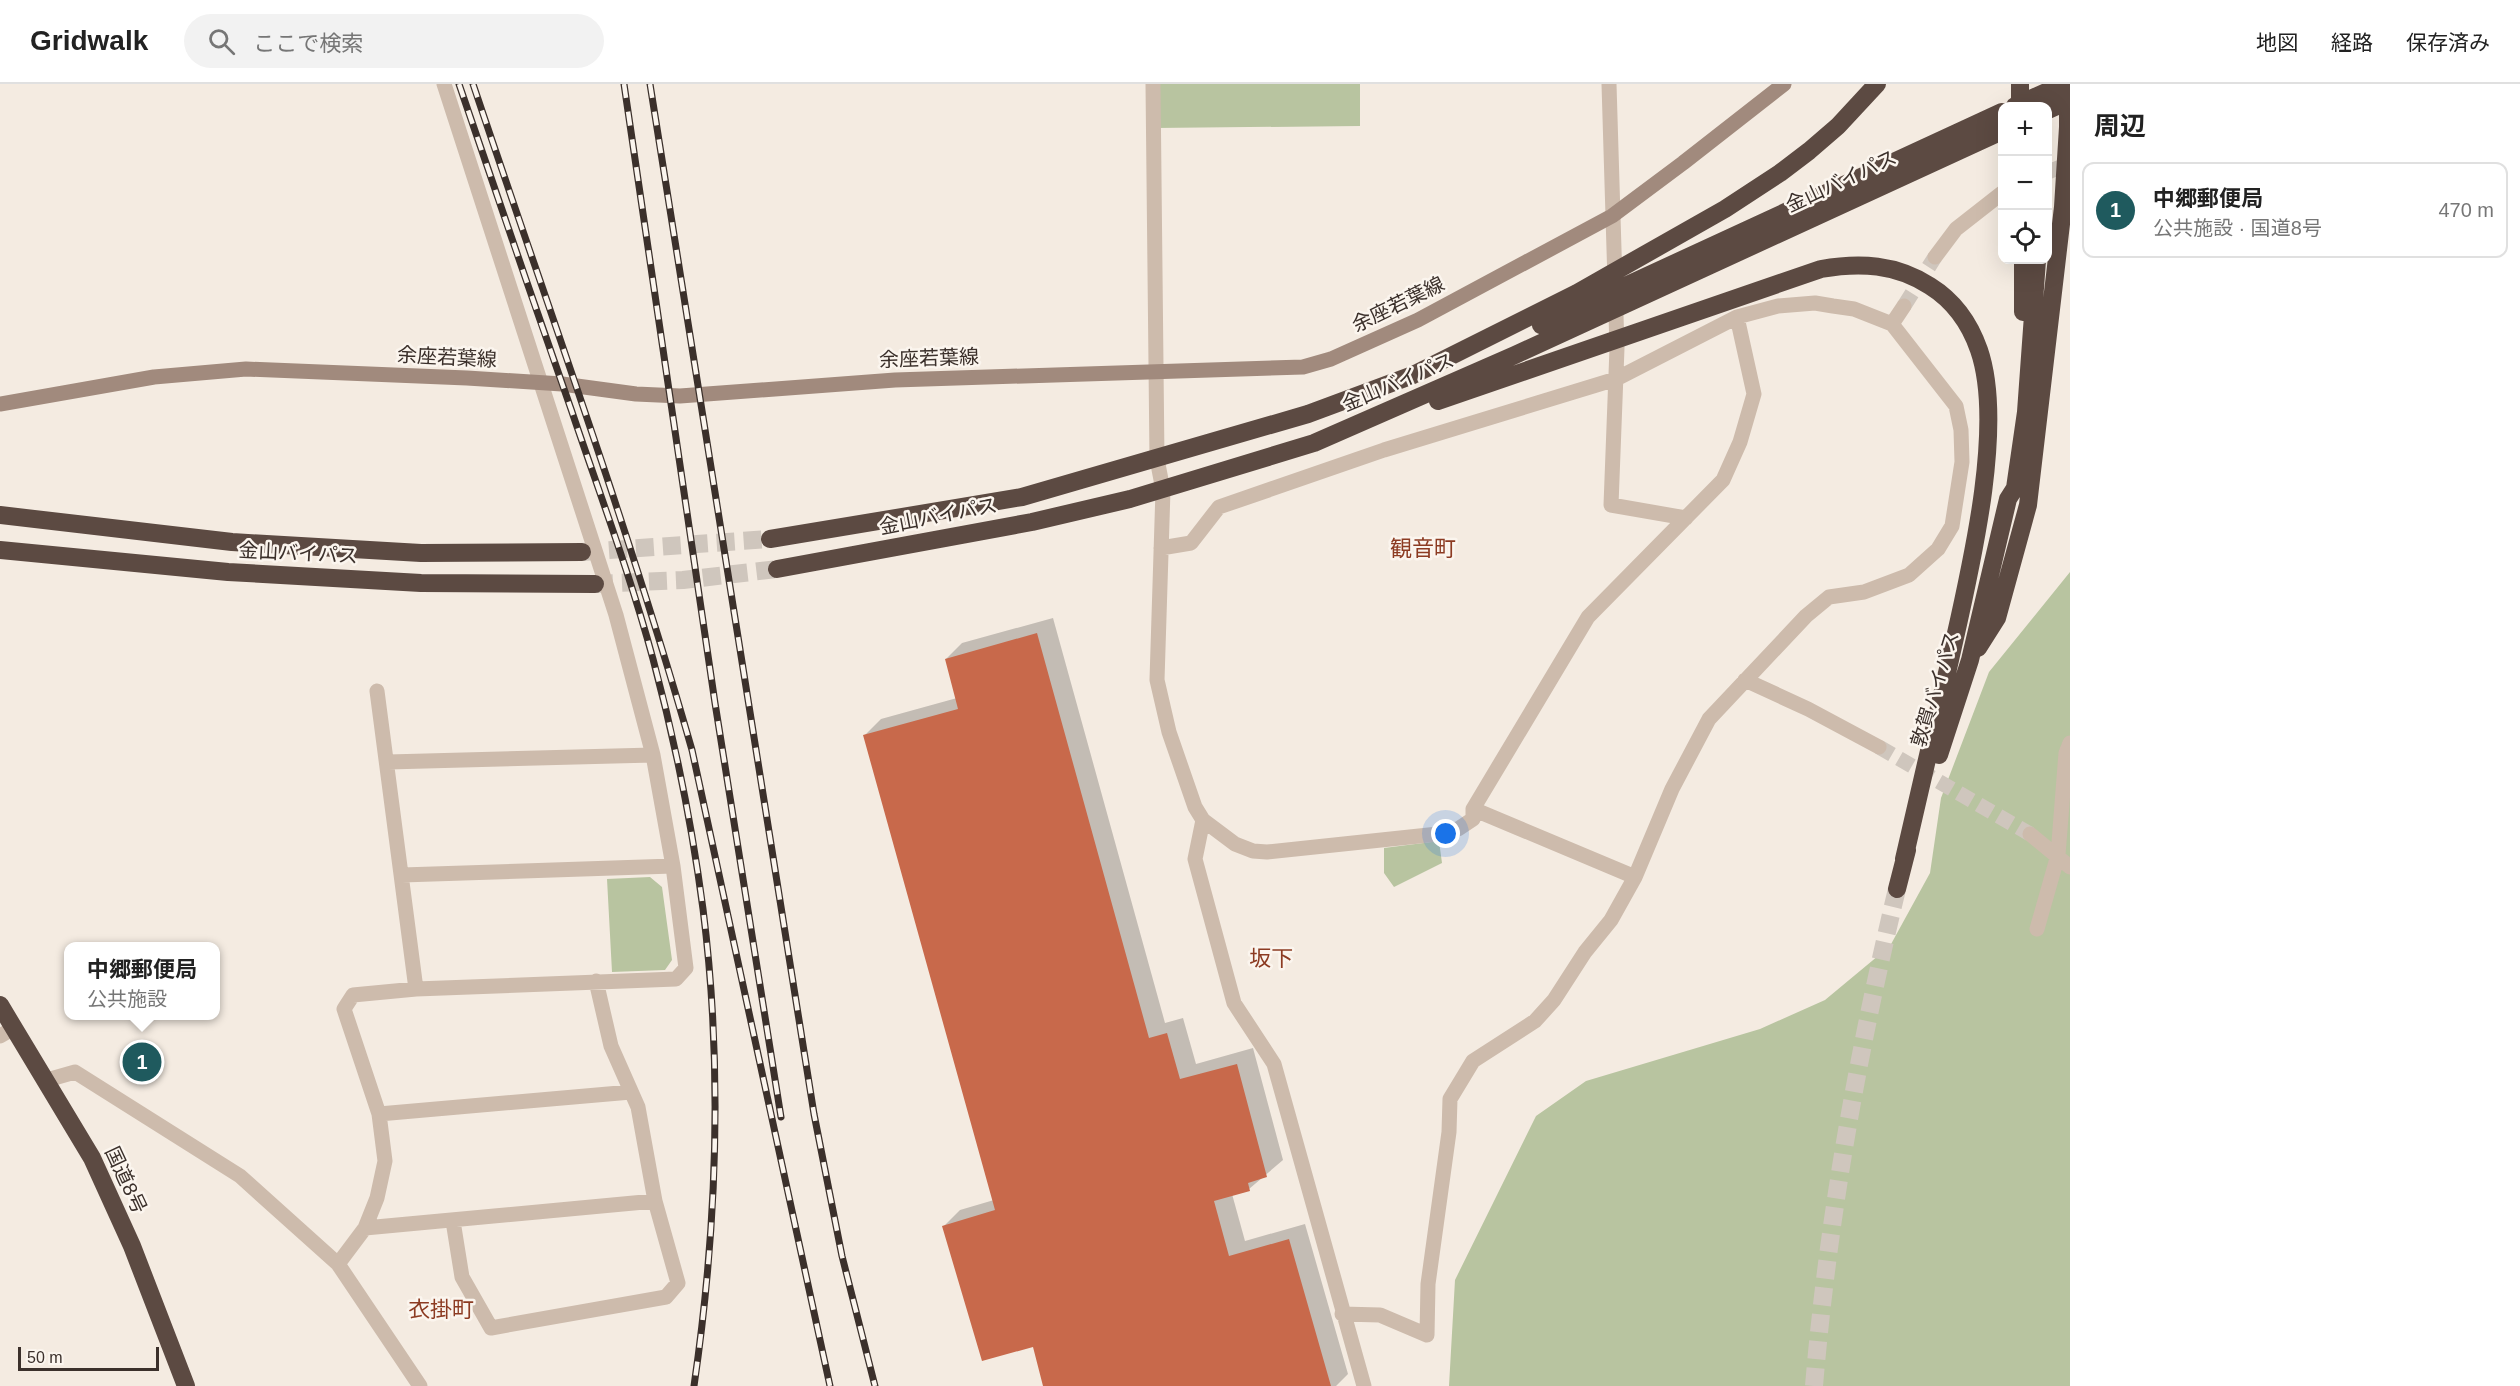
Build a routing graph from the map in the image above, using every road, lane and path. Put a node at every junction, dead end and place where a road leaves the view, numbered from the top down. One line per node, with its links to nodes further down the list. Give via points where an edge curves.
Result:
1 (444, 84): 29 (street)
2 (1153, 84): 27 (street)
3 (1610, 84): 18 (street)
4 (1784, 84): 18 (main road, 余座若葉線)
5 (1877, 84): 24 (highway, 金山バイパス, via 1838,126 1780,173 1671,240)
6 (2020, 84): 11 (highway)
7 (2042, 84): 13 (highway)
8 (2064, 84): 12 (highway)
9 (2068, 84): 43 (highway, via 2063,207 2028,504 1997,618)
10 (2070, 100): 14 (highway)
11 (2020, 102)
12 (2024, 102)
13 (2042, 102)
14 (2052, 108)
15 (1998, 114): 19 (highway)
16 (1998, 133): 19 (highway, 金山バイパス)
17 (1998, 196): 20 (street, via 1956,229)
18 (1612, 216): 27 (main road, 余座若葉線, via 1418,320 1331,359 1303,367); 28 (street)
19 (1787, 222): 24 (highway, 金山バイパス)
20 (1935, 257)
21 (2023, 264): 34 (highway, 敦賀バイパス, via 2022,361)
22 (2037, 264): 34 (highway, 敦賀バイパス, via 2026,412 2015,488)
23 (1904, 306): 26 (street)
24 (1580, 308): 31 (highway, 金山バイパス); 32 (highway, 金山バイパス, via 1308,414)
25 (1737, 317): 26 (street, via 1779,306 1815,303 1854,309); 28 (street); 36 (street, via 1754,394 1740,442 1723,480)
26 (1892, 324): 44 (street, via 1956,406 1962,462 1952,526 1938,549 1909,575 1864,592 1829,597)
27 (1157, 371): 29 (main road, 余座若葉線, via 895,380 680,396); 32 (street)
28 (1616, 379): 36 (street, via 1611,505); 38 (street, via 1383,450 1219,507 1191,543)
29 (542, 383): 30 (main road, 余座若葉線, via 246,369 154,378); 48 (street, via 616,615)
30 (0, 404)
31 (1314, 443): 33 (highway, 金山バイパス); 54 (highway, via 1821,269 1862,264 1917,278 1948,300 1961,315 1979,350 1988,418 1967,586)
32 (1156, 459): 33 (street); 37 (highway, 金山バイパス, via 1022,497)
33 (1163, 489): 38 (street); 41 (highway, 金山バイパス, via 1032,522)
34 (2008, 499): 43 (highway, 敦賀バイパス)
35 (0, 515): 40 (highway, 金山バイパス, via 232,543 421,553)
36 (1686, 518): 50 (street, via 1588,617)
37 (770, 539)
38 (1161, 548): 51 (street, via 1156,680 1181,769)
39 (0, 550): 42 (highway, 金山バイパス, via 228,572 422,583)
40 (582, 552)
41 (777, 569)
42 (595, 584)
43 (1970, 660): 54 (highway, 敦賀バイパス)
44 (1745, 680): 47 (street); 58 (street, via 1709,719 1672,789)
45 (377, 691): 49 (street)
46 (2070, 743): 53 (street)
47 (1879, 747)
48 (653, 754): 49 (street); 55 (street)
49 (388, 762): 57 (street)
50 (1473, 809): 51 (street, via 1473,819 1466,824 1438,834 1267,852 1234,844); 58 (street)
51 (1203, 820): 72 (street, via 1195,859 1234,1003 1274,1064)
52 (2030, 834): 53 (street)
53 (2058, 855): 56 (street); 60 (street)
54 (1904, 859): 59 (highway, 敦賀バイパス)
55 (673, 866): 57 (street); 61 (street, via 686,968 676,979)
56 (2070, 867)
57 (402, 875): 62 (street)
58 (1635, 878): 72 (street, via 1611,920 1554,1000 1535,1021 1473,1061 1450,1099 1428,1284 1427,1335 1380,1315)
59 (1897, 889)
60 (2037, 929)
61 (596, 981): 62 (street); 66 (street, via 611,1046)
62 (416, 989): 67 (street, via 353,994 344,1009)
63 (0, 1005): 64 (highway, 国道8号)
64 (7, 1032): 65 (highway, 国道8号)
65 (47, 1080): 71 (street, via 75,1072 240,1176); 73 (highway, 国道8号, via 97,1168 132,1246)
66 (631, 1092): 67 (street); 68 (street, via 638,1107)
67 (379, 1114): 70 (street, via 385,1161)
68 (655, 1201): 69 (street); 69 (street, via 678,1283 666,1297 491,1328 462,1277)
69 (453, 1221): 70 (street)
70 (365, 1228): 71 (street)
71 (338, 1264): 74 (street)
72 (1342, 1314): 75 (street)
73 (185, 1385)
74 (420, 1386)
75 (1364, 1386)

